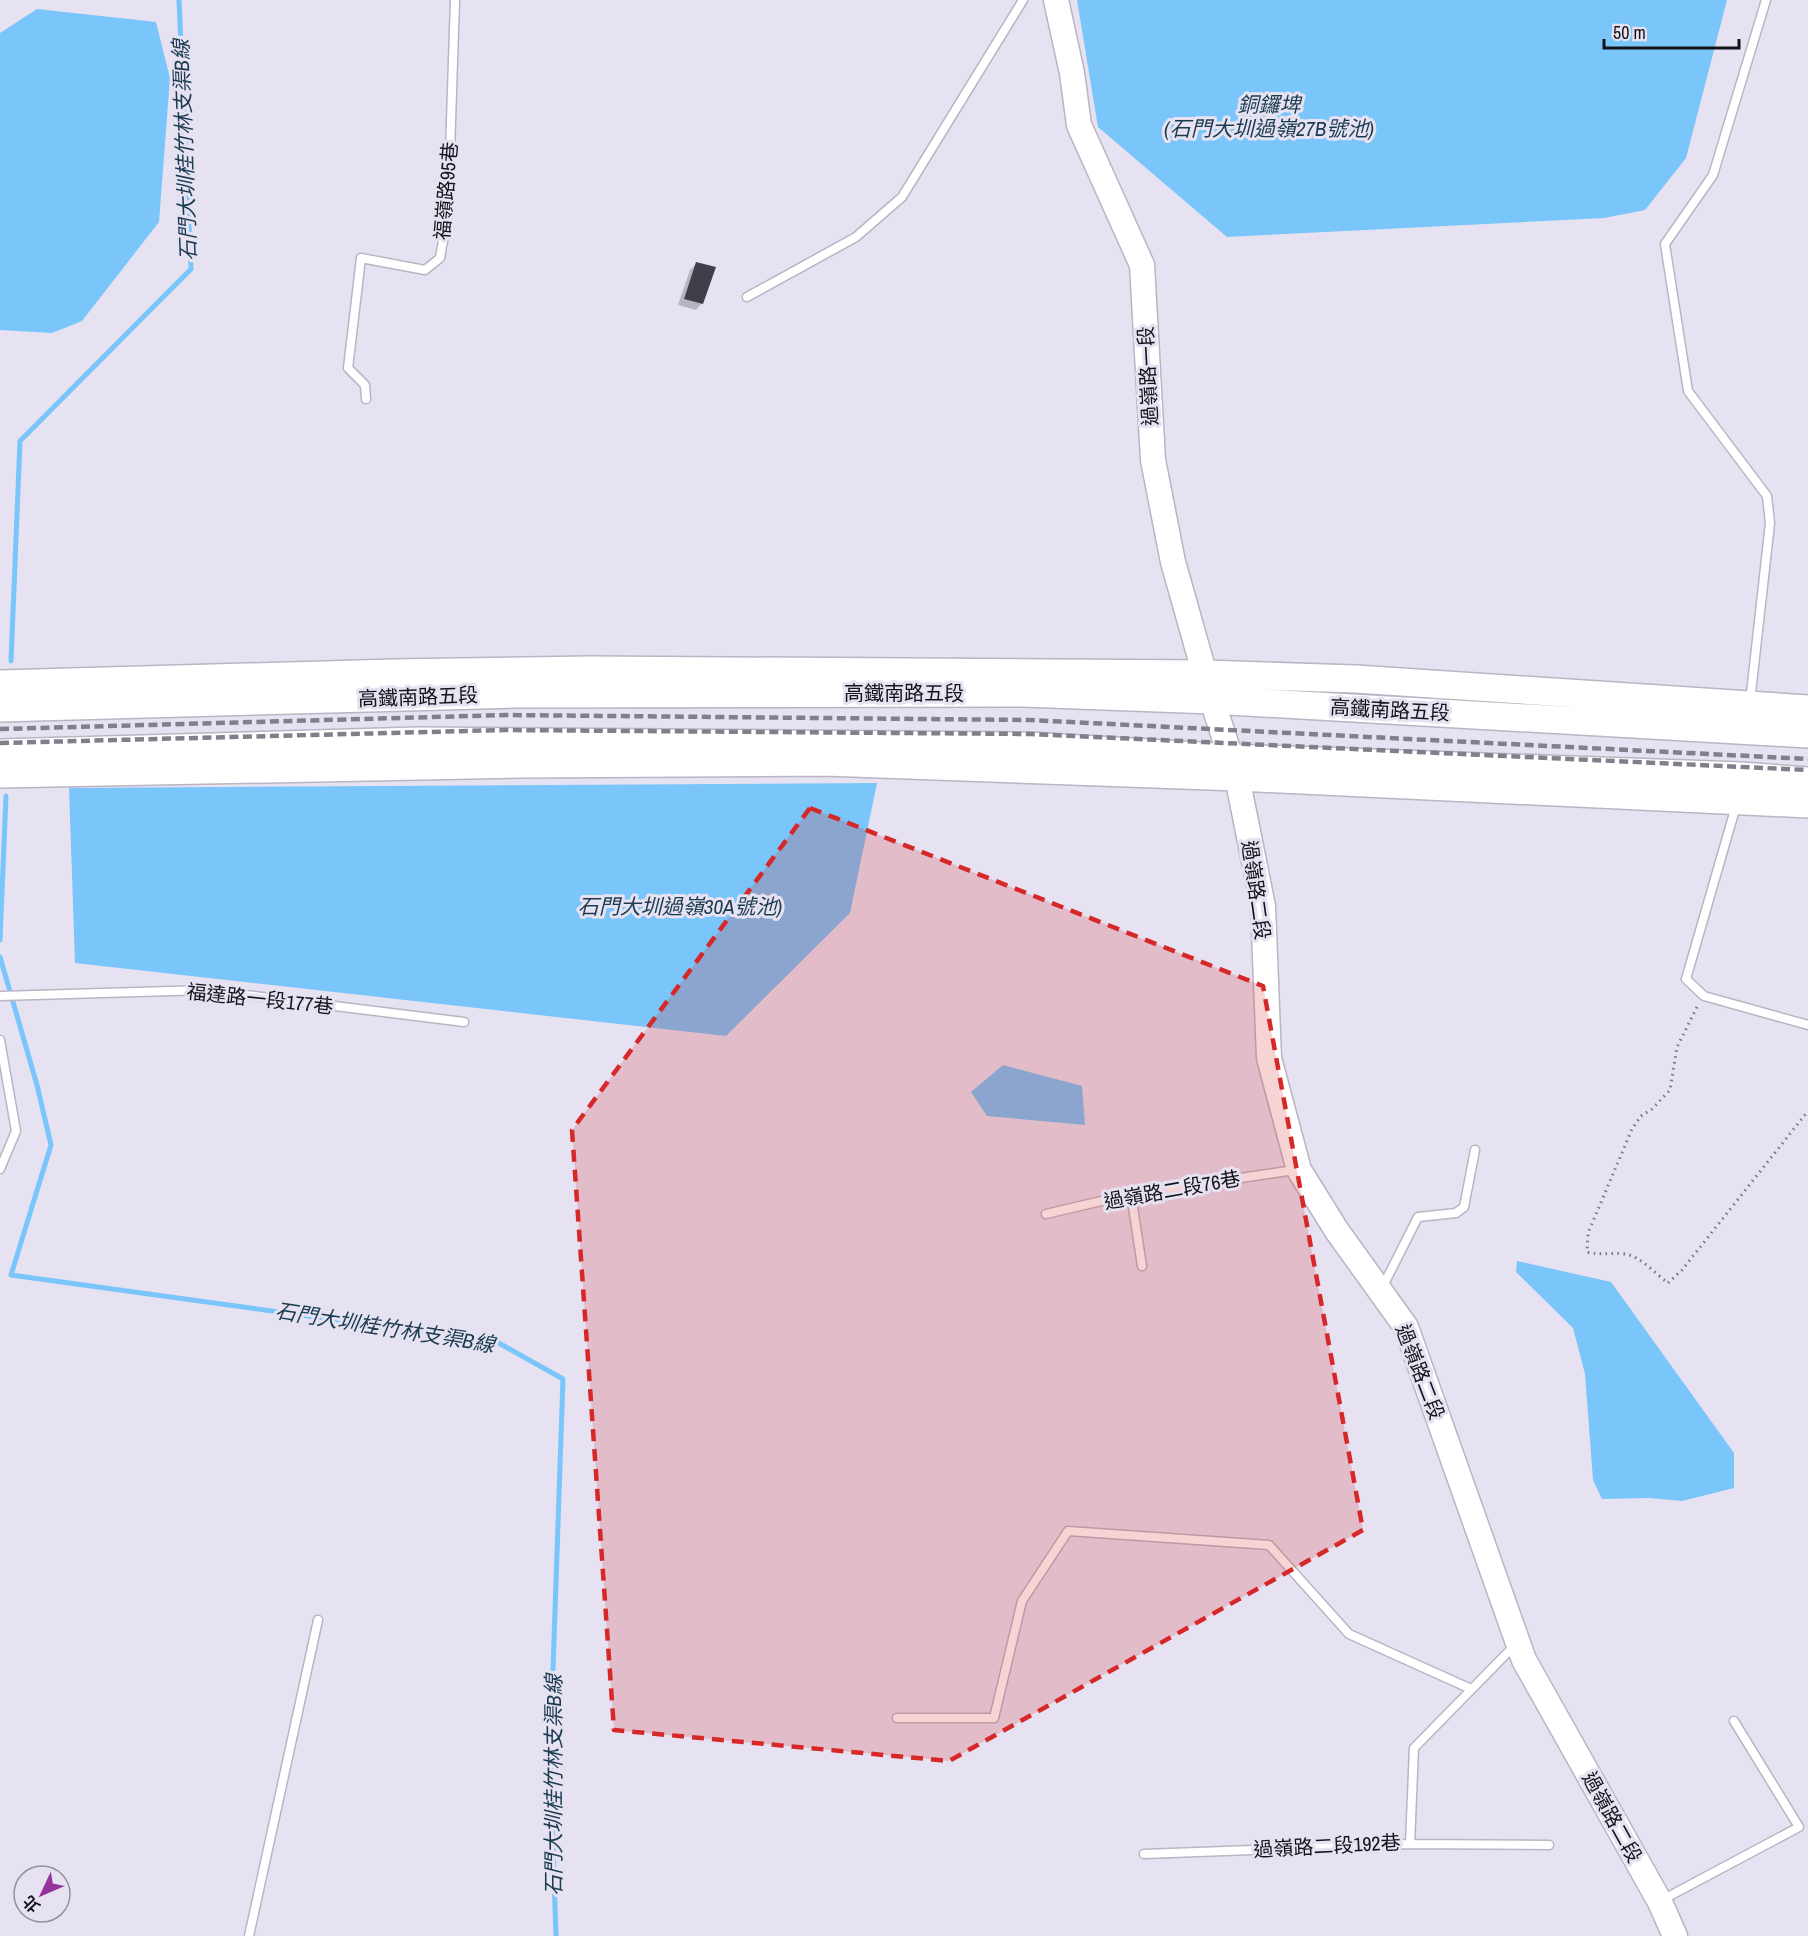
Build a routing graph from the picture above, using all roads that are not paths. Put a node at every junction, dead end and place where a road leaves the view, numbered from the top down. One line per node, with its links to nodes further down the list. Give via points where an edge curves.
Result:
1 (454, 0): 6 (lane, 福嶺路95巷, via 448,212 440,258 425,270 361,258 348,368 365,385)
2 (1023, 0): 5 (lane, via 902,197 856,237)
3 (1056, 0): 8 (street, 過嶺路一段, via 1079,125 1142,265 1153,460 1173,562)
4 (1766, 0): 12 (lane, via 1713,176 1665,244 1688,391 1767,496 1770,523)
5 (747, 297)
6 (366, 399)
7 (394, 673): 8 (main road, 高鐵南路五段, via 590,670); 9 (main road, 高鐵南路五段); 10 (main road)
8 (1206, 674): 11 (street, 過嶺路一段); 12 (main road, 高鐵南路五段, via 1356,679)
9 (0, 684)
10 (515, 694): 11 (main road, 高鐵南路五段, via 1023,693); 13 (main road, 高鐵南路五段)
11 (1212, 700): 15 (main road, 高鐵南路五段); 18 (street, 過嶺路一段)
12 (1750, 704): 14 (main road, 高鐵南路五段)
13 (0, 708)
14 (1808, 709)
15 (1808, 734)
16 (289, 745): 17 (main road); 18 (main road, via 430,741 1029,746); 19 (main road)
17 (0, 753)
18 (1235, 767): 19 (main road, via 825,762); 20 (main road); 23 (main road); 32 (street, 過嶺路二段, via 1263,906 1269,1058)
19 (187, 770): 21 (main road)
20 (1559, 770): 22 (main road); 23 (main road)
21 (0, 774)
22 (1808, 781)
23 (1661, 796): 24 (main road)
24 (1738, 800): 25 (main road); 28 (lane, via 1686,979 1704,996)
25 (1808, 804)
26 (1, 996): 27 (lane, 福達路一段177巷, via 206,990)
27 (464, 1022)
28 (1808, 1025)
29 (0, 1040): 31 (lane, via 16,1131)
30 (1475, 1150): 36 (lane, via 1464,1207 1456,1213 1418,1216)
31 (0, 1170)
32 (1299, 1170): 33 (lane, 過嶺路二段76巷); 36 (street, 過嶺路二段, via 1337,1231)
33 (1131, 1194): 34 (lane, 過嶺路二段76巷); 35 (lane)
34 (1046, 1214)
35 (1142, 1266)
36 (1381, 1289): 38 (street, 過嶺路二段, via 1406,1327)
37 (318, 1620): 46 (lane)
38 (1518, 1642): 39 (lane, 過嶺路二段192巷); 45 (street, 過嶺路二段, via 1524,1660)
39 (1471, 1689): 40 (lane, via 1349,1634 1269,1545 1068,1531 1022,1601 994,1719); 42 (lane, 過嶺路二段192巷, via 1414,1748)
40 (897, 1718)
41 (1734, 1721): 45 (lane, via 1799,1827)
42 (1410, 1844): 43 (lane); 44 (lane, 過嶺路二段192巷)
43 (1549, 1845)
44 (1144, 1854)
45 (1660, 1902): 47 (street, 過嶺路二段)
46 (249, 1936)
47 (1675, 1936)

